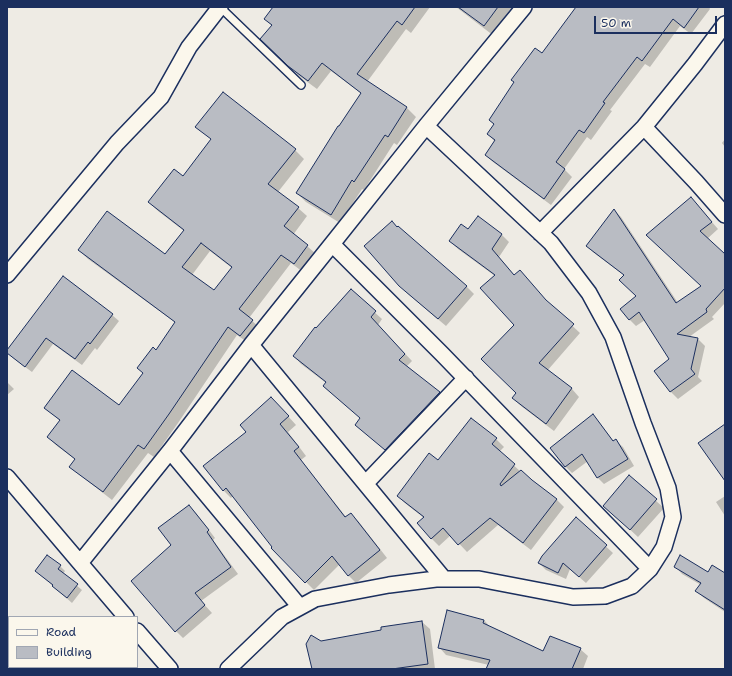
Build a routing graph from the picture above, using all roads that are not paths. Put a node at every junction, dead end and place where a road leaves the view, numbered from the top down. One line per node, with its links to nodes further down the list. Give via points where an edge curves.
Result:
1 (220, 7): 4 (lane); 10 (street, via 189,47 161,97 117,143)
2 (524, 7): 5 (street)
3 (725, 24): 6 (street)
4 (301, 85)
5 (426, 126): 8 (street); 9 (street)
6 (644, 126): 7 (street); 8 (street)
7 (725, 215)
8 (540, 233): 17 (street, via 589,294 612,337 668,488 673,517 664,547)
9 (332, 244): 11 (street); 12 (street)
10 (7, 275)
11 (251, 344): 13 (street); 15 (street)
12 (466, 378): 15 (street); 17 (street)
13 (170, 451): 16 (street); 19 (street)
14 (7, 477): 16 (street)
15 (366, 483): 18 (street)
16 (80, 563): 20 (street)
17 (650, 569): 18 (street, via 632,586 605,596 573,597 479,579)
18 (444, 579): 19 (street, via 388,585 315,599)
19 (300, 608): 23 (street, via 282,617)
20 (125, 616)
21 (138, 631): 22 (street)
22 (170, 669)
23 (228, 669)

